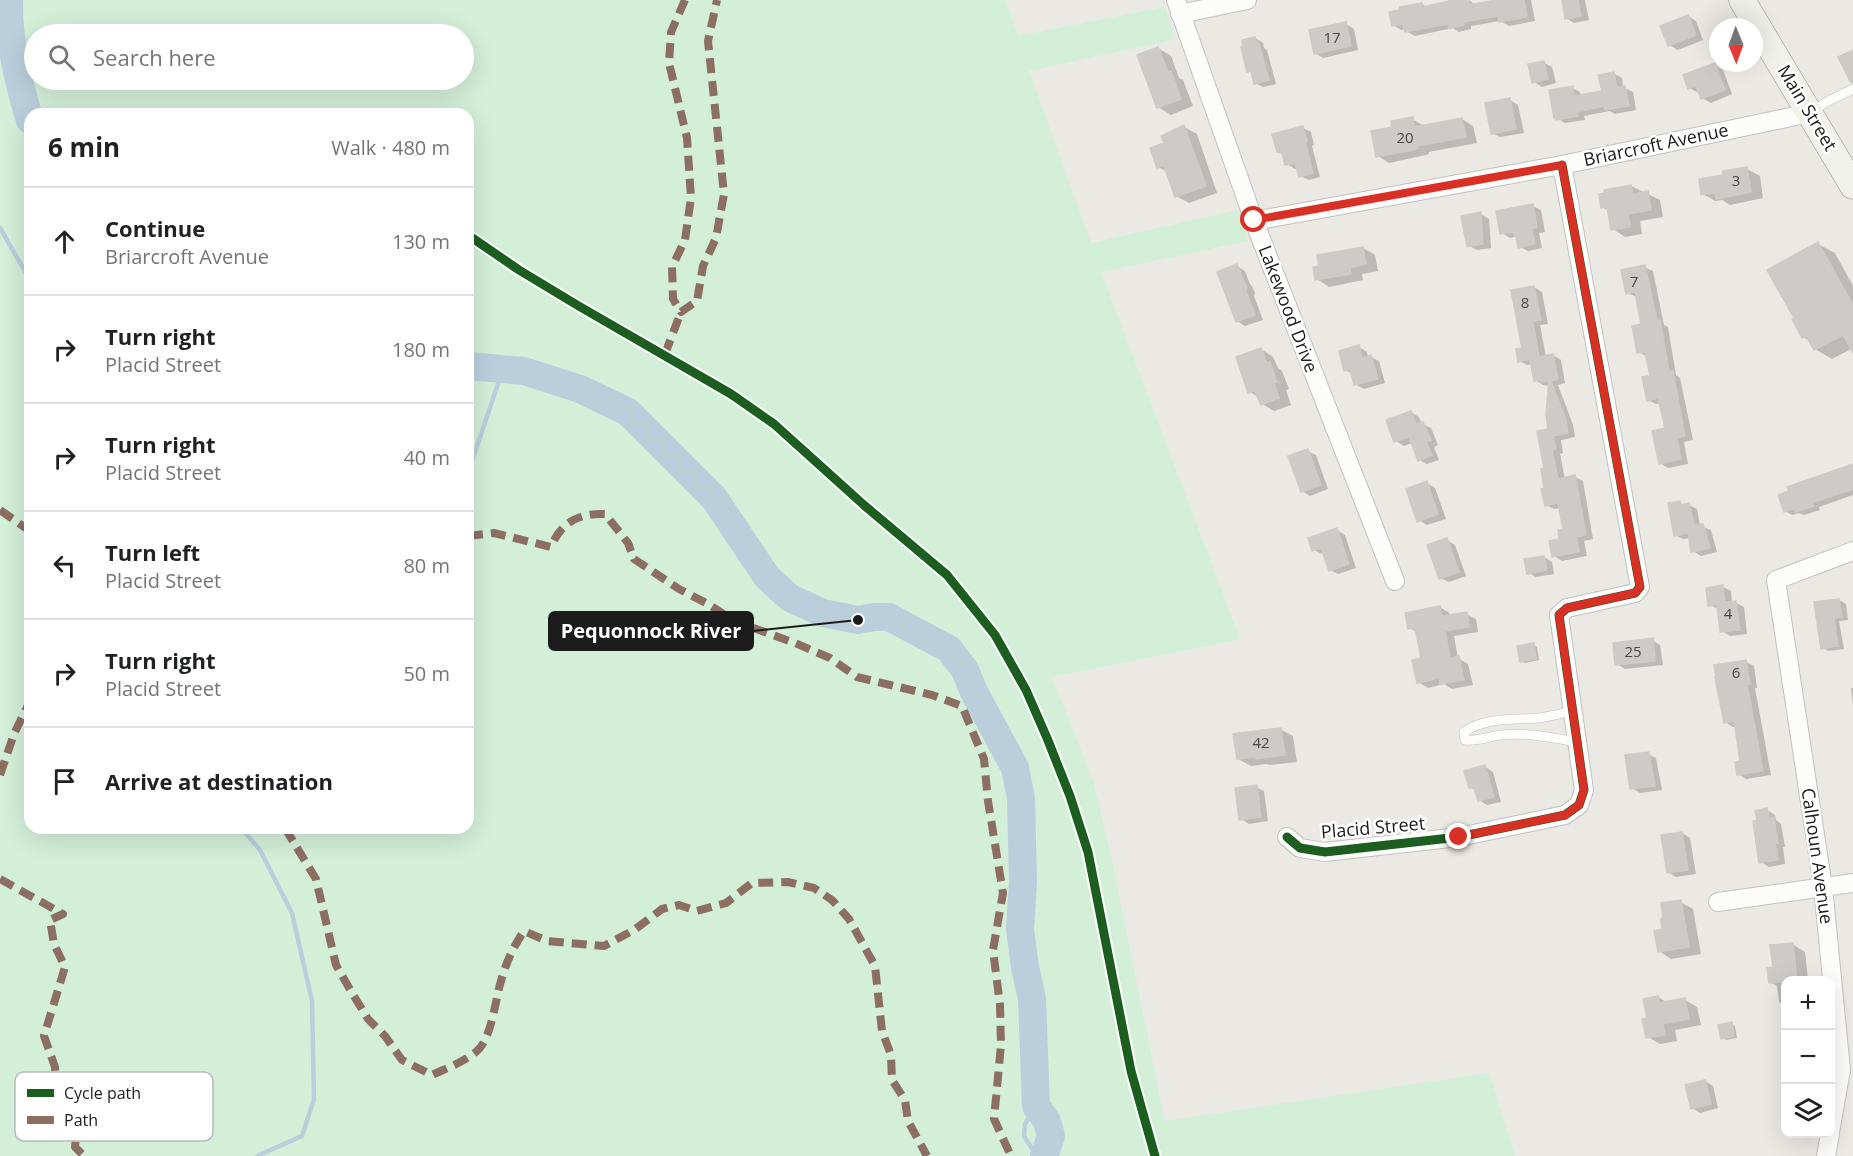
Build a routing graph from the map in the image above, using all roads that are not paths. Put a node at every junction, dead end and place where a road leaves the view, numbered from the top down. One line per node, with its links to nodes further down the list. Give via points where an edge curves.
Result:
1 (1247, 0): 3 (street)
2 (1742, 0): 5 (main road, Main Street)
3 (1178, 7): 8 (street, Lakewood Drive)
4 (1853, 89): 5 (lane)
5 (1810, 113): 6 (street, Briarcroft Avenue); 7 (main road, Main Street)
6 (1562, 165): 8 (street, Briarcroft Avenue); 11 (street, Placid Street, via 1640,587 1635,593 1567,608 1559,615)
7 (1853, 186)
8 (1254, 220): 10 (street, Lakewood Drive)
9 (1853, 551): 15 (street, Calhoun Avenue, via 1776,580)
10 (1395, 581)
11 (1572, 711): 12 (street, Placid Street); 12 (lane, via 1474,724 1464,732 1465,740 1534,734)
12 (1577, 742): 13 (street, Placid Street, via 1584,790 1579,805 1565,815 1459,837 1324,852 1300,848)
13 (1287, 837)
14 (1853, 883): 15 (street)
15 (1823, 887): 16 (street); 17 (street, Calhoun Avenue, via 1841,1070)
16 (1718, 902)
17 (1835, 1104)
18 (1829, 1138): 19 (street, Calhoun Avenue)
19 (1826, 1156)

